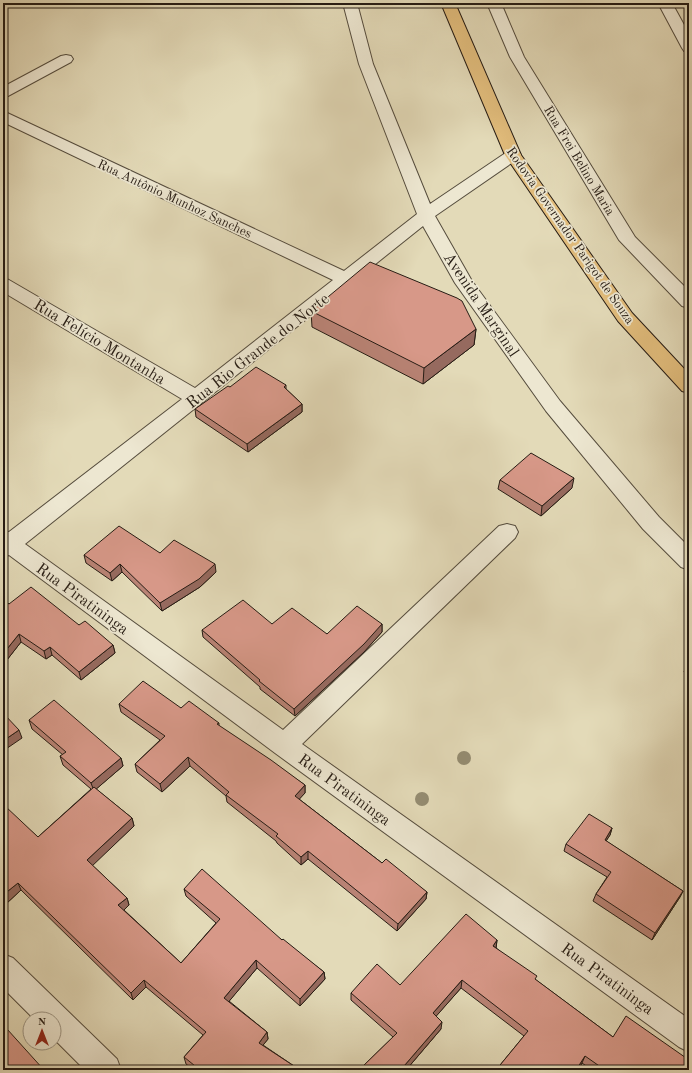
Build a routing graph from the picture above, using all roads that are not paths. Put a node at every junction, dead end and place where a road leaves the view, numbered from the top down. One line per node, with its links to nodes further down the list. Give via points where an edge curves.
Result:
1 (350, 3): 10 (street, Avenida Marginal, via 366,64)
2 (448, 3): 9 (main road, Rodovia Governador Parigot de Souza)
3 (494, 3): 13 (street, Rua Frei Belino Maria, via 517,57 628,240)
4 (665, 3): 5 (street)
5 (689, 48)
6 (66, 59): 7 (street)
7 (3, 93)
8 (3, 116): 11 (street, Rua Antônio Munhoz Sanches)
9 (513, 155): 10 (street, Rua Rio Grande do Norte); 14 (main road, Rodovia Governador Parigot de Souza, via 624,317)
10 (426, 215): 11 (street, Rua Rio Grande do Norte); 18 (street, Avenida Marginal, via 464,283 553,406 651,523)
11 (346, 279): 15 (street, Rua Rio Grande do Norte)
12 (3, 284): 15 (street, Rua Felício Montanha)
13 (689, 302)
14 (689, 386)
15 (196, 398): 17 (street, Rua Rio Grande do Norte)
16 (507, 532): 19 (street)
17 (5, 544): 19 (street, Rua Piratininga)
18 (689, 561)
19 (284, 746): 21 (street, Rua Piratininga)
20 (3, 968): 22 (street)
21 (689, 1037)
22 (106, 1070)

